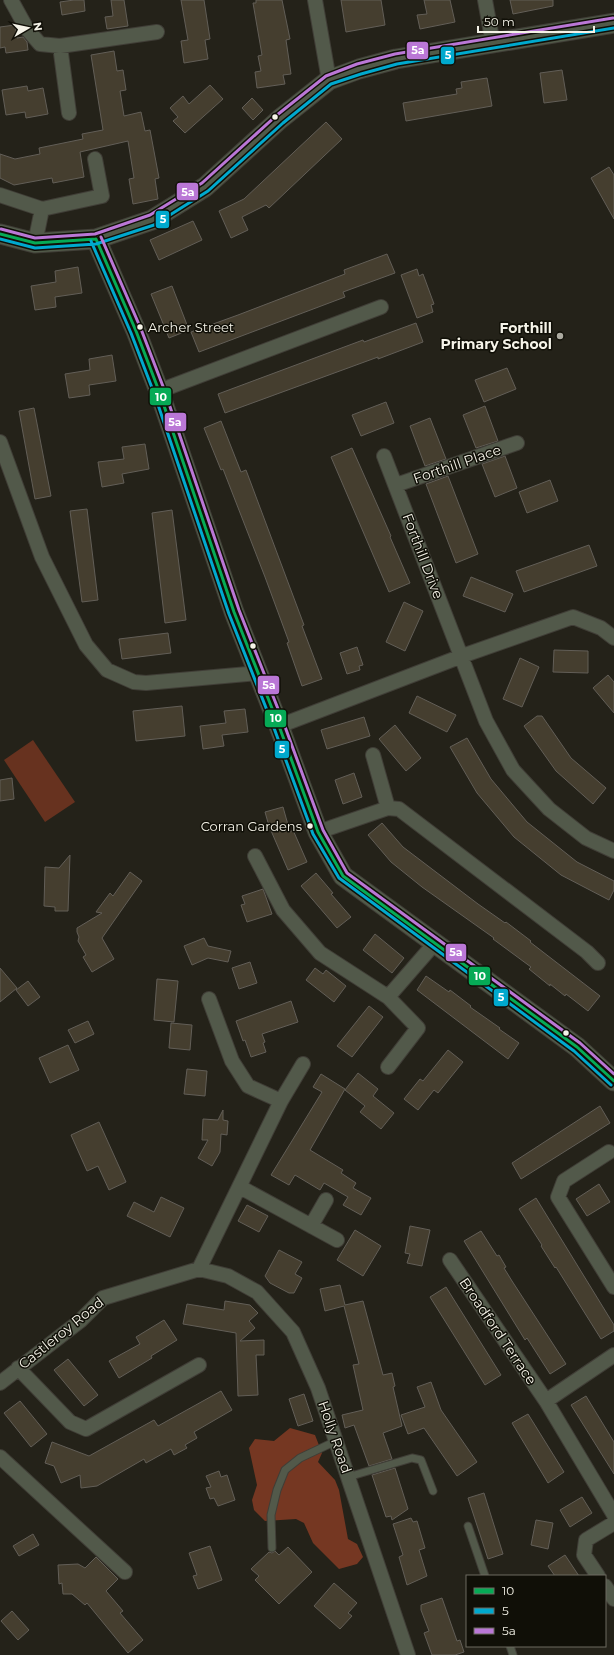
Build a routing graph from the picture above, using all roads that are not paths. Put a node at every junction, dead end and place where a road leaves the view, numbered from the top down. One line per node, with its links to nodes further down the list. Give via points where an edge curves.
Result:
1 (11, 0): 7 (street, via 27,29 40,44)
2 (316, 0): 8 (street)
3 (485, 0): 6 (street)
4 (614, 23): 6 (street)
5 (157, 32): 7 (street)
6 (493, 44): 8 (street, via 396,59)
7 (60, 46): 9 (street)
8 (329, 80): 14 (street, via 280,119 205,187 152,220)
9 (69, 113)
10 (96, 159): 12 (street, via 102,196)
11 (0, 195): 12 (street)
12 (42, 210): 15 (street)
13 (0, 234): 15 (street)
14 (96, 239): 15 (street); 17 (street)
15 (35, 243)
16 (381, 307): 17 (street)
17 (159, 390): 24 (street, via 234,612)
18 (0, 442): 24 (street, via 42,557 86,645 107,670 134,682 146,683)
19 (517, 443): 21 (street, Forthill Place)
20 (384, 456): 21 (street, Forthill Drive)
21 (396, 484): 23 (street, Forthill Drive)
22 (614, 638): 23 (street, via 601,628 573,617)
23 (462, 656): 25 (street); 29 (street, Forthill Drive, via 486,721 513,770 549,809 586,838)
24 (258, 673): 25 (street)
25 (278, 726): 28 (street)
26 (373, 755): 27 (street)
27 (388, 808): 28 (street); 32 (street, via 399,809)
28 (318, 832): 31 (street, via 344,876)
29 (614, 852)
30 (255, 856): 33 (street, via 283,910 320,953)
31 (435, 944): 33 (street); 37 (street, via 577,1047)
32 (598, 963)
33 (388, 997): 36 (street, via 418,1028)
34 (209, 999): 38 (street, via 232,1061 248,1086)
35 (302, 1064): 38 (street)
36 (388, 1067)
37 (614, 1081)
38 (281, 1101): 40 (street)
39 (609, 1152): 46 (street, via 564,1181 558,1197)
40 (240, 1187): 42 (street); 45 (street)
41 (326, 1200): 42 (street)
42 (311, 1226): 43 (street)
43 (337, 1240)
44 (450, 1260): 51 (street, Broadford Terrace)
45 (199, 1269): 49 (street, Castleroy Road, via 102,1298 80,1321); 52 (street, Holly Road, via 228,1276 257,1292 293,1332 318,1388)
46 (614, 1287)
47 (614, 1355): 51 (street)
48 (199, 1365): 49 (street, via 86,1429 70,1422)
49 (18, 1368): 50 (street, Castleroy Road)
50 (0, 1383)
51 (546, 1402): 56 (street, Broadford Terrace)
52 (336, 1441): 54 (street, Holly Road); 59 (lane, via 300,1458 285,1470 271,1515)
53 (0, 1457): 60 (street)
54 (348, 1477): 55 (lane, via 412,1458 421,1460); 65 (street, Holly Road)
55 (433, 1491)
56 (614, 1515)
57 (614, 1523): 62 (street, via 586,1540 584,1555)
58 (468, 1526): 61 (lane)
59 (272, 1548)
60 (125, 1572)
61 (486, 1575)
62 (597, 1575)
63 (606, 1587): 64 (street)
64 (614, 1599)
65 (408, 1655)

